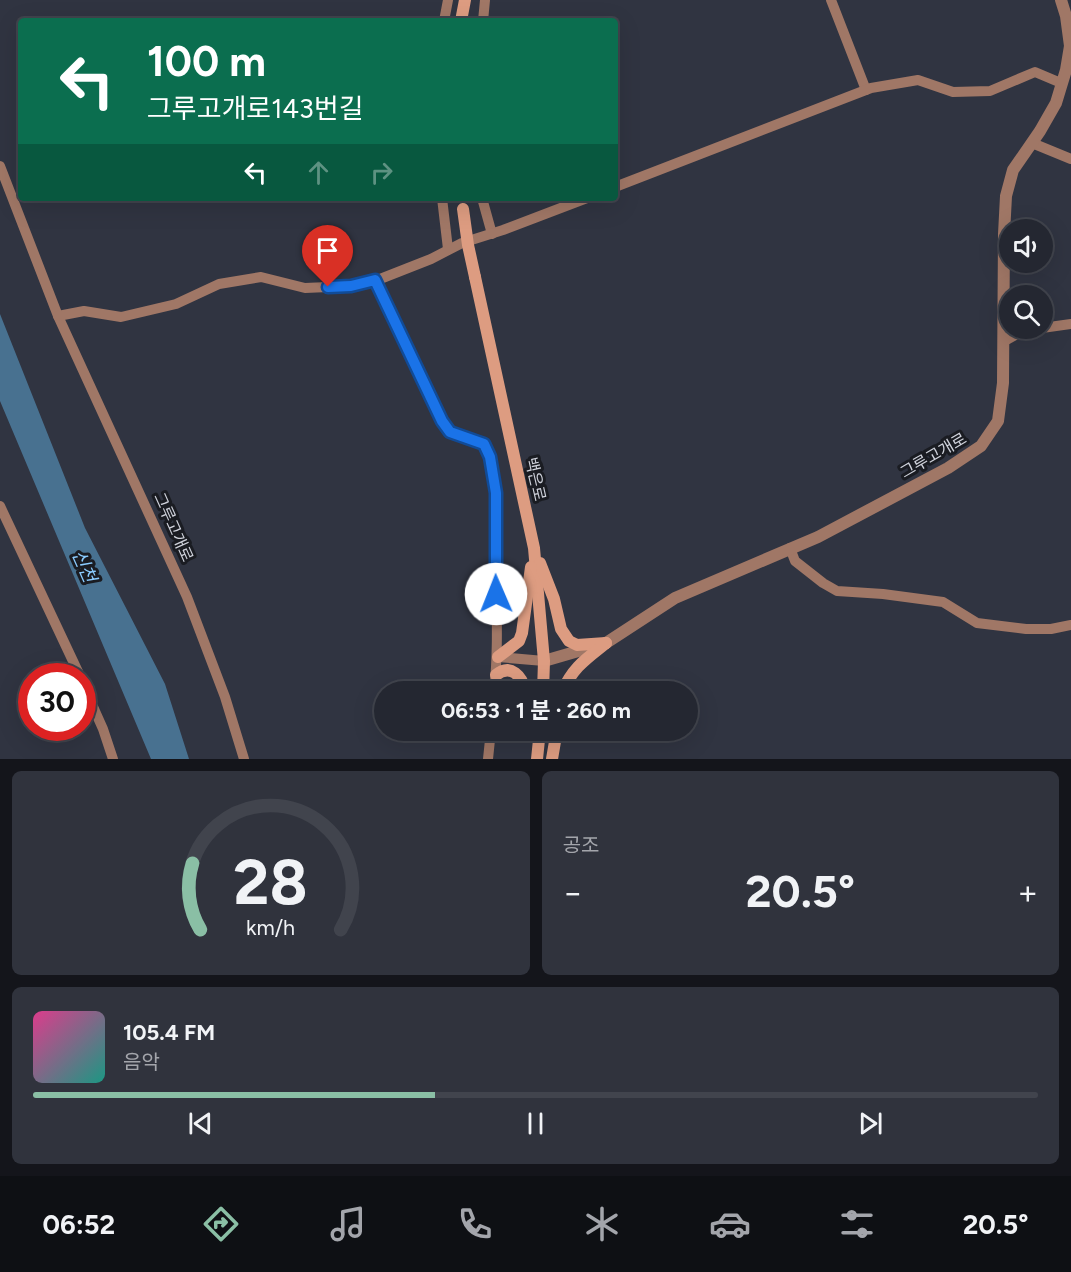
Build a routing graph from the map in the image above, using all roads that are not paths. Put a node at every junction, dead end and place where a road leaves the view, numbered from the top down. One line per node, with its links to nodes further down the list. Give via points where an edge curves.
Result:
1 (448, 0): 6 (street)
2 (465, 0): 7 (main road)
3 (485, 0): 8 (street)
4 (831, 0): 11 (street)
5 (1061, 0): 9 (street, 그루고개로)
6 (445, 18)
7 (462, 18)
8 (483, 18)
9 (1069, 27): 10 (street, 그루고개로, via 1070,46)
10 (1061, 83): 11 (street, via 1035,72 990,91 953,92 918,80); 12 (street, 그루고개로, via 1056,103)
11 (866, 90): 15 (street)
12 (1032, 143): 13 (street); 27 (street, 그루고개로, via 1013,170 1006,196)
13 (1071, 159)
14 (0, 166): 23 (street, 그루고개로)
15 (618, 186)
16 (442, 201): 21 (street)
17 (483, 201): 20 (street)
18 (579, 201): 20 (street)
19 (463, 204): 29 (main road, 백은로, bridge, via 468,245)
20 (492, 234): 21 (street)
21 (448, 249): 22 (street)
22 (375, 280): 23 (street, via 351,286 305,288 261,277 219,284 176,304 121,317 84,311); 33 (street, via 442,421 450,432 484,444 490,457 496,493)
23 (58, 315): 46 (street, 그루고개로, via 187,597)
24 (1071, 324): 25 (street)
25 (1053, 326)
26 (1008, 339): 27 (street)
27 (1003, 342): 30 (street, 그루고개로, via 998,422 981,446 948,468)
28 (0, 506): 35 (street)
29 (534, 548): 32 (main road, via 568,641 577,645); 33 (main road, via 522,633 519,641); 34 (main road, 백은로)
30 (790, 549): 31 (street, via 795,561 837,591 943,602 977,623 1026,629); 32 (street, 그루고개로, via 675,598)
31 (1071, 625)
32 (606, 643): 34 (street, 그루고개로); 40 (main road, via 580,663)
33 (498, 657): 34 (street); 36 (street)
34 (544, 661): 39 (main road, 백은로)
35 (74, 663)
36 (496, 675): 37 (street); 38 (main road, via 510,670)
37 (495, 681)
38 (521, 681)
39 (543, 681)
40 (567, 681)
41 (96, 713): 45 (street)
42 (489, 741): 47 (street)
43 (539, 741): 48 (main road)
44 (555, 741): 49 (main road)
45 (113, 759)
46 (244, 759)
47 (488, 759)
48 (537, 759)
49 (552, 759)

